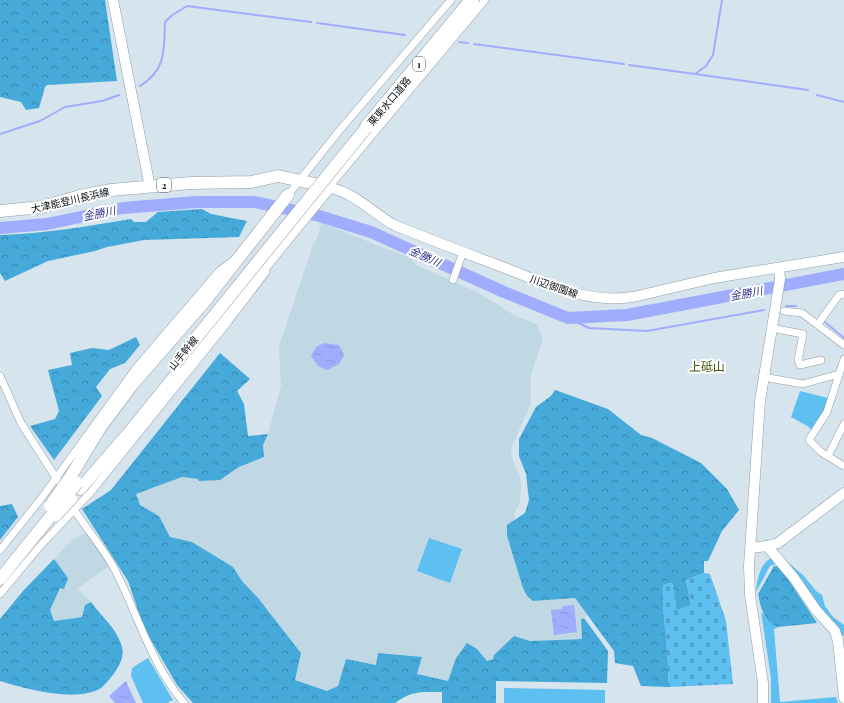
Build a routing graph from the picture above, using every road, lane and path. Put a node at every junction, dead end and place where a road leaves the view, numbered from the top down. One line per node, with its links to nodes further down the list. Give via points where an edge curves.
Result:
1 (113, 0): 7 (street)
2 (451, 0): 6 (street)
3 (472, 0): 5 (highway, 栗東水口道路 / 1)
4 (485, 0): 8 (street)
5 (366, 128): 31 (main road, 山手幹線, bridge)
6 (300, 180): 7 (main road, 大津能登川長浜線 / 2, via 278,176 251,182); 8 (main road, 大津能登川長浜線 / 2); 9 (street)
7 (150, 187): 10 (main road, 大津能登川長浜線 / 2, via 98,192 42,207)
8 (329, 187): 11 (main road); 12 (street, 川辺御園線, via 361,201 382,219 394,225)
9 (288, 195): 13 (main road)
10 (0, 211)
11 (280, 248): 31 (main road, via 127,435); 33 (street, via 244,302)
12 (463, 252): 15 (street, 川辺御園線, via 586,297 622,299 714,278); 16 (street)
13 (242, 253): 30 (street, via 219,271 136,368); 31 (main road, via 206,301 123,397 100,428)
14 (844, 257): 15 (street, 川辺御園線)
15 (780, 270): 20 (street)
16 (453, 280)
17 (844, 294): 19 (street, via 839,295)
18 (784, 311): 19 (street, via 802,314)
19 (818, 324): 21 (street)
20 (771, 328): 22 (street, via 803,334 798,362 800,365); 26 (street)
21 (844, 345)
22 (821, 360)
23 (844, 360): 24 (street)
24 (839, 374): 26 (street, via 803,384); 28 (street, via 827,412 809,440)
25 (0, 376): 30 (street, via 22,423)
26 (763, 377): 36 (street)
27 (844, 424): 28 (street)
28 (828, 456): 29 (street)
29 (844, 466)
30 (56, 478): 33 (street); 37 (street)
31 (76, 483): 34 (main road, 山手幹線, bridge)
32 (844, 493): 35 (street, via 778,543)
33 (74, 510): 39 (street); 41 (street, via 115,570 158,664)
34 (53, 511): 38 (main road); 38 (main road, 山手幹線)
35 (767, 546): 36 (street); 40 (street, via 835,631)
36 (751, 548): 42 (street, via 750,595)
37 (0, 550)
38 (2, 576)
39 (0, 594)
40 (844, 698)
41 (184, 703)
42 (763, 703)

